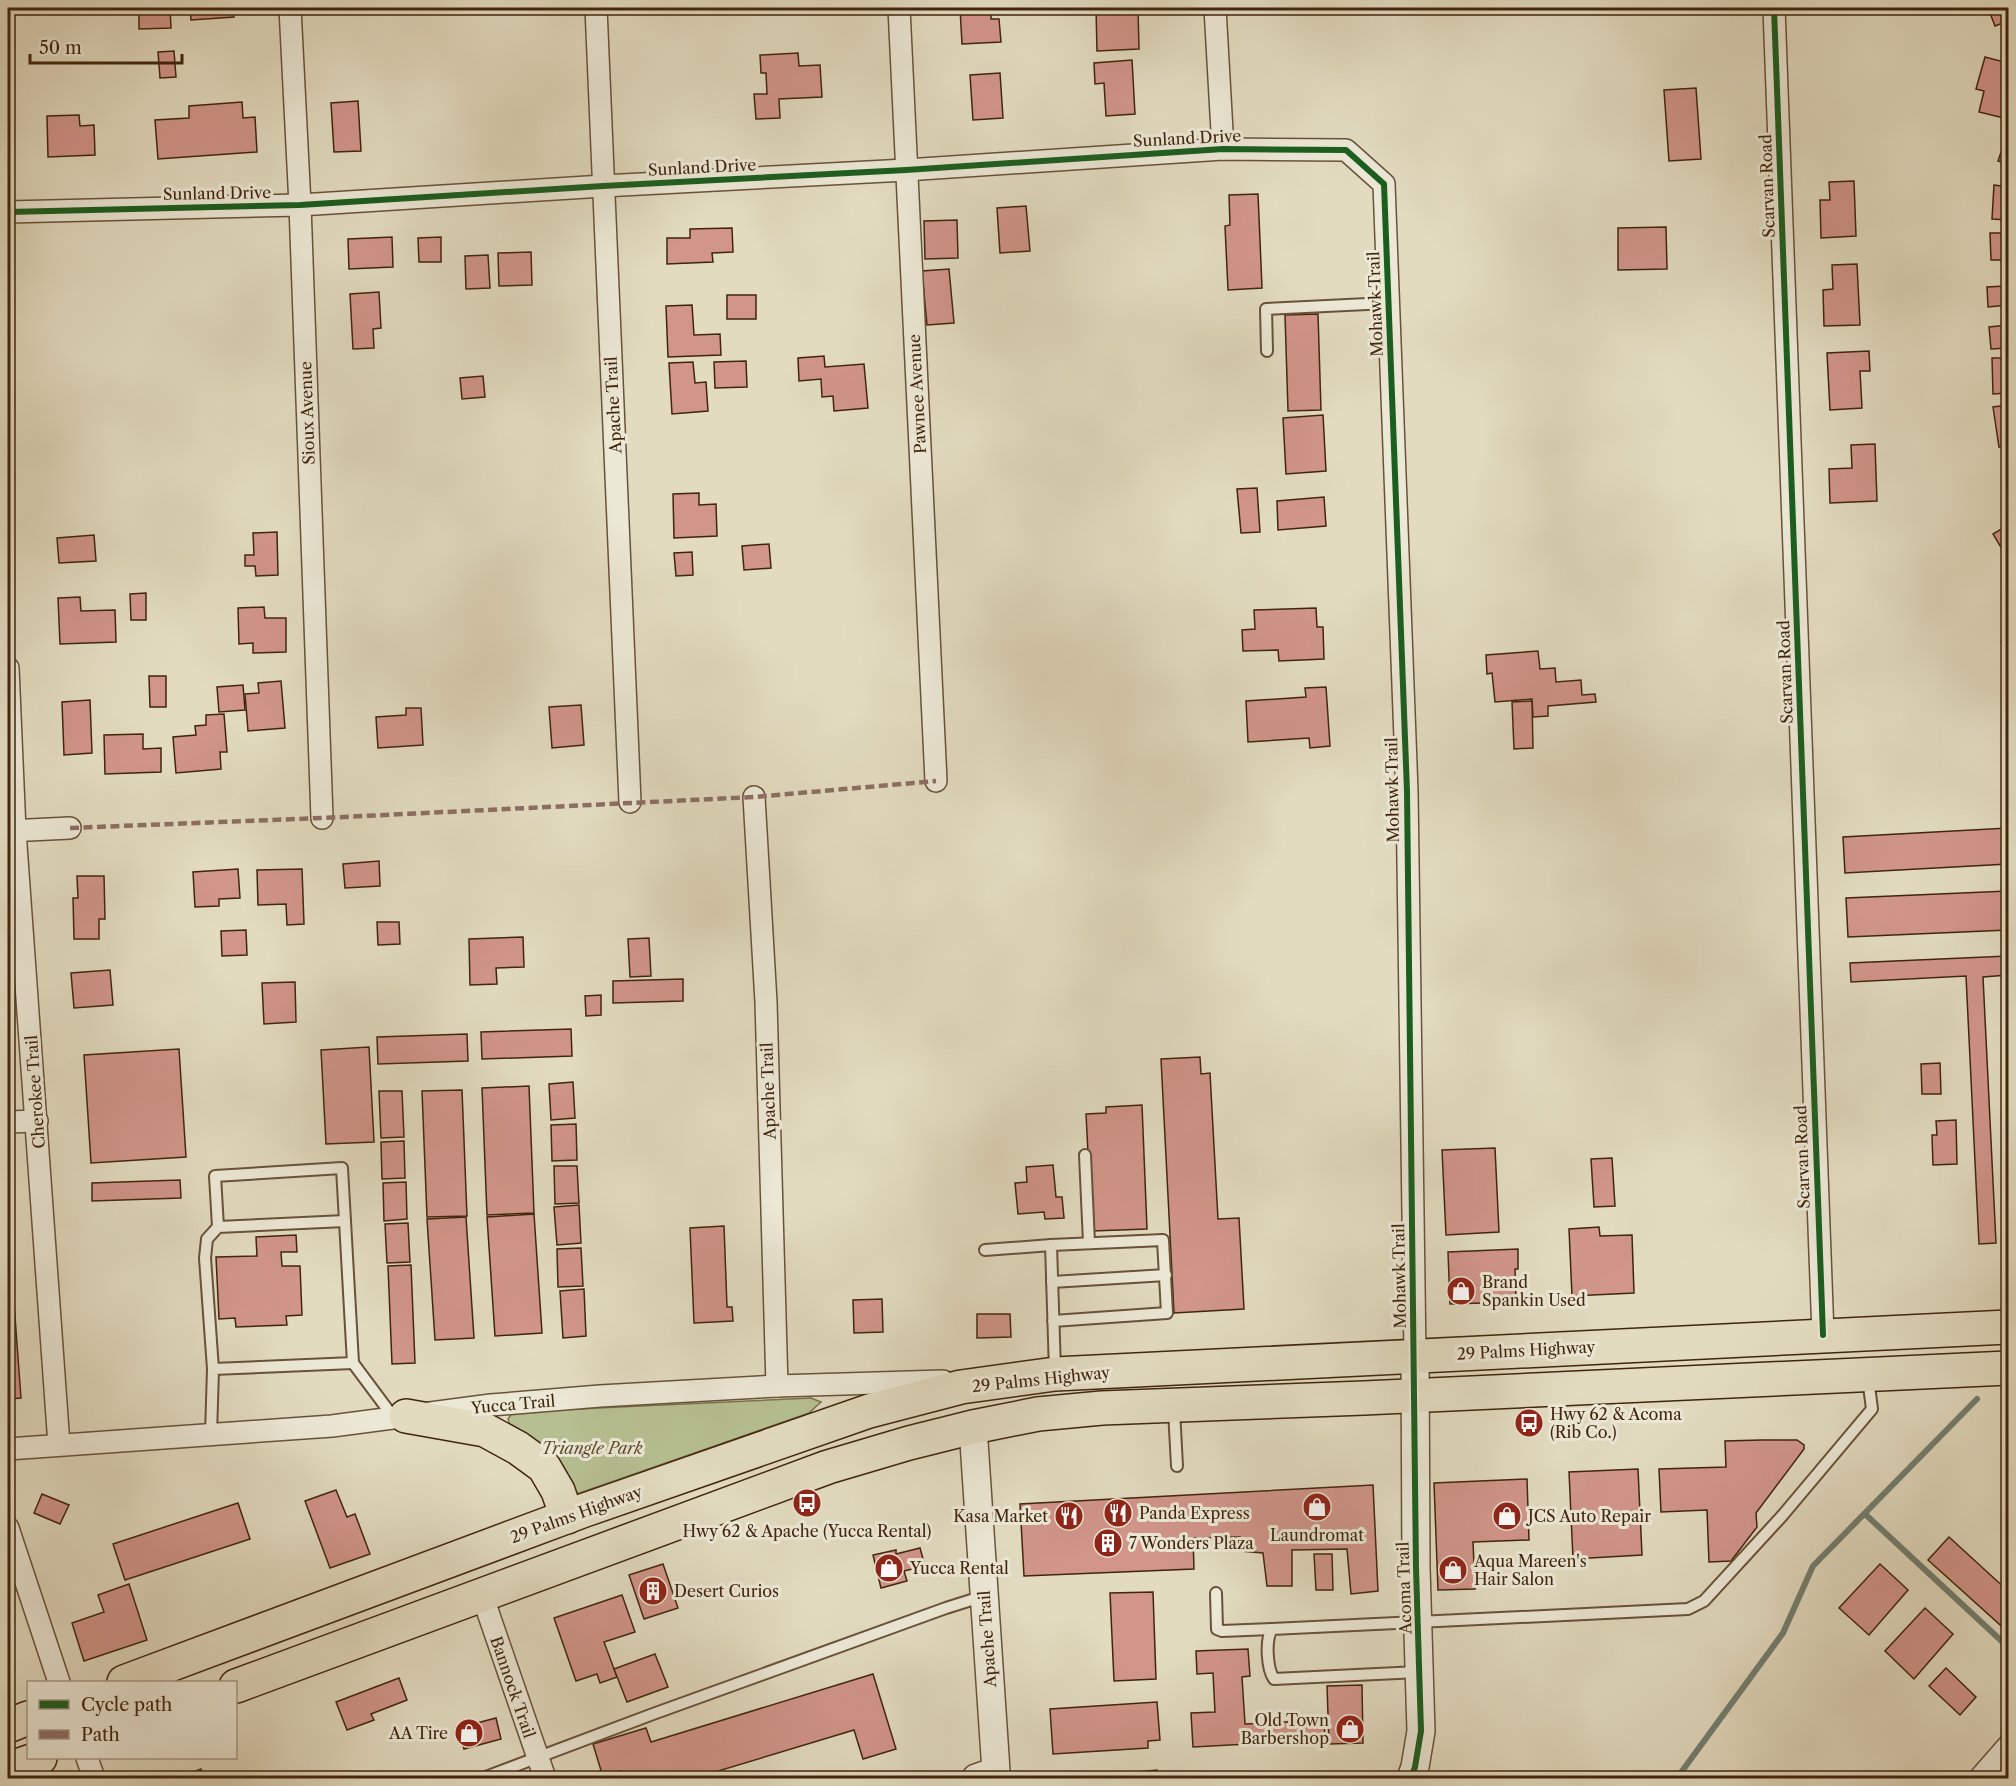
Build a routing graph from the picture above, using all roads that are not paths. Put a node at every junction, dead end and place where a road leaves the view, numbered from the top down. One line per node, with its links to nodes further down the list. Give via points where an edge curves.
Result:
1 (290, 8): 10 (street, Sioux Avenue)
2 (596, 8): 9 (street, Apache Trail)
3 (899, 8): 7 (street, Pawnee Avenue)
4 (1215, 8): 6 (street)
5 (1774, 8): 33 (street, Scarvan Road)
6 (1223, 148): 7 (street, Sunland Drive); 8 (street, Sunland Drive, via 1346,150)
7 (906, 170): 9 (street, Sunland Drive); 15 (street, Pawnee Avenue)
8 (1384, 184): 12 (street, Mohawk Trail)
9 (603, 186): 10 (street, Sunland Drive); 17 (street, Apache Trail)
10 (300, 205): 11 (street, Sunland Drive); 18 (street, Sioux Avenue)
11 (8, 212)
12 (1388, 303): 13 (lane, via 1266,309); 34 (street, Mohawk Trail, via 1407,791)
13 (1267, 351)
14 (8, 668): 20 (street, Cherokee Trail)
15 (936, 781)
16 (754, 796): 41 (street, Apache Trail, via 766,1002)
17 (630, 802)
18 (322, 818)
19 (70, 828): 20 (street)
20 (11, 831): 21 (street, Cherokee Trail)
21 (37, 1121): 22 (street); 47 (street, Cherokee Trail)
22 (8, 1122)
23 (1085, 1155): 26 (lane)
24 (345, 1221): 25 (lane); 25 (lane, via 342,1167 215,1176); 35 (lane)
25 (218, 1227): 37 (lane, via 207,1239 206,1258)
26 (1089, 1243): 27 (lane); 29 (lane, via 1163,1240)
27 (1051, 1245): 28 (lane); 30 (lane)
28 (985, 1250)
29 (1166, 1275): 30 (lane); 31 (lane, via 1167,1313)
30 (1052, 1282): 31 (lane)
31 (1053, 1321): 38 (lane)
32 (2008, 1327): 33 (main road, 29 Palms Highway)
33 (1822, 1335): 34 (main road, 29 Palms Highway)
34 (1415, 1356): 38 (main road, 29 Palms Highway); 42 (street, Mohawk Trail)
35 (353, 1363): 37 (lane); 44 (lane)
36 (2008, 1368): 39 (main road)
37 (213, 1369): 46 (lane)
38 (1055, 1374): 40 (main road, 29 Palms Highway)
39 (1868, 1375): 42 (main road); 55 (lane, via 1872,1409 1704,1601 1688,1609)
40 (1019, 1378): 41 (street, Yucca Trail); 50 (main road, 29 Palms Highway, via 961,1387 868,1412)
41 (777, 1386): 44 (street, Yucca Trail, via 600,1396)
42 (1415, 1396): 43 (main road); 55 (street, Acoma Trail)
43 (1174, 1405): 45 (main road, via 1038,1414); 49 (lane)
44 (400, 1417): 46 (street, Yucca Trail); 50 (main road, via 485,1430 518,1448 544,1467)
45 (973, 1427): 53 (main road, via 828,1467); 54 (street, Apache Trail)
46 (211, 1435): 47 (street, Yucca Trail)
47 (59, 1445): 48 (street, Yucca Trail)
48 (8, 1449)
49 (1177, 1466)
50 (567, 1517): 59 (main road, 29 Palms Highway)
51 (9, 1540): 58 (street)
52 (1216, 1593): 56 (lane, via 1217,1629)
53 (482, 1595): 60 (main road); 64 (street, Bannock Trail)
54 (984, 1596): 64 (lane, via 664,1709); 68 (street, Apache Trail)
55 (1418, 1622): 56 (lane); 57 (street, Acoma Trail)
56 (1272, 1629): 57 (lane, via 1268,1635 1270,1673 1274,1679)
57 (1420, 1672): 72 (street, Acoma Trail, via 1421,1731)
58 (57, 1681)
59 (129, 1681)
60 (237, 1686)
61 (27, 1718): 62 (main road)
62 (8, 1726)
63 (2008, 1746): 73 (street)
64 (538, 1758): 70 (lane); 71 (street, Bannock Trail)
65 (37, 1759): 67 (main road)
66 (87, 1759): 69 (street)
67 (8, 1769)
68 (989, 1776)
69 (94, 1779)
70 (483, 1779)
71 (545, 1779)
72 (1411, 1779)
73 (1980, 1779)

